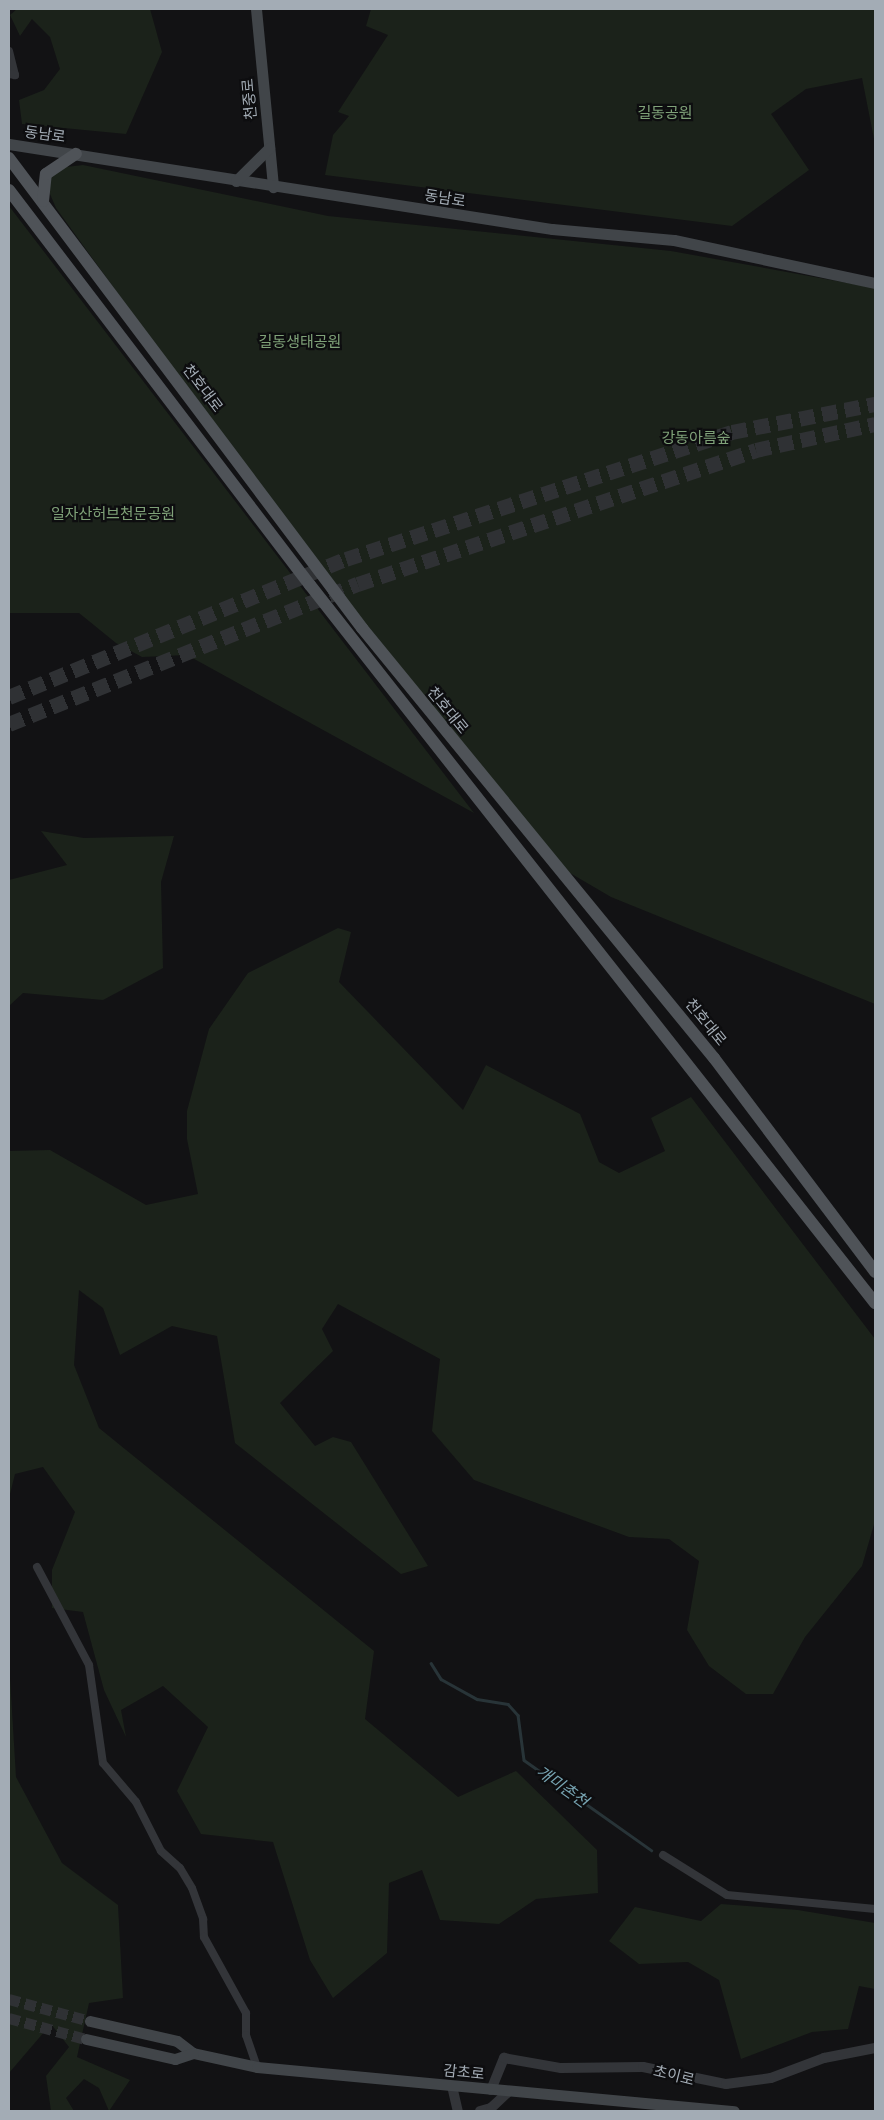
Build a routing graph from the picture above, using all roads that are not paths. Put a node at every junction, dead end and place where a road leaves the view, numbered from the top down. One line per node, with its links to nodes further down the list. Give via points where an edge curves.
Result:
1 (256, 9): 5 (main road, 천중로)
2 (9, 51): 3 (street, via 15,75)
3 (9, 74)
4 (9, 144): 6 (main road, 동남로)
5 (269, 148): 8 (main road); 9 (main road, 천중로)
6 (76, 154): 8 (main road, 동남로); 11 (main road, via 46,174)
7 (9, 158): 11 (main road, 천호대로)
8 (236, 181): 9 (main road, 동남로)
9 (273, 187): 12 (main road, 동남로, via 552,229 674,240)
10 (9, 190): 14 (main road, 천호대로, via 310,585)
11 (43, 201): 13 (main road, 천호대로, via 362,628 714,1058)
12 (875, 283)
13 (875, 1272)
14 (875, 1303)
15 (37, 1567): 22 (street, via 89,1665 103,1763 136,1802 161,1851 180,1868 192,1888 203,1919 204,1937 246,2013 246,2035)
16 (662, 1855): 17 (street, via 727,1895)
17 (875, 1910)
18 (90, 2021): 21 (main road, 감초로, via 177,2041)
19 (86, 2039): 21 (main road, 감초로, via 175,2059)
20 (875, 2048): 24 (street, 초이로, via 824,2058 771,2078 726,2084 644,2067 561,2068 504,2058)
21 (193, 2053): 22 (main road, 감초로)
22 (256, 2067): 23 (main road, 감초로)
23 (452, 2086): 24 (main road, 감초로); 26 (street)
24 (491, 2090): 25 (main road, 감초로)
25 (508, 2092): 27 (street, via 491,2108); 28 (main road, 감초로)
26 (458, 2111)
27 (480, 2111)
28 (734, 2111)

